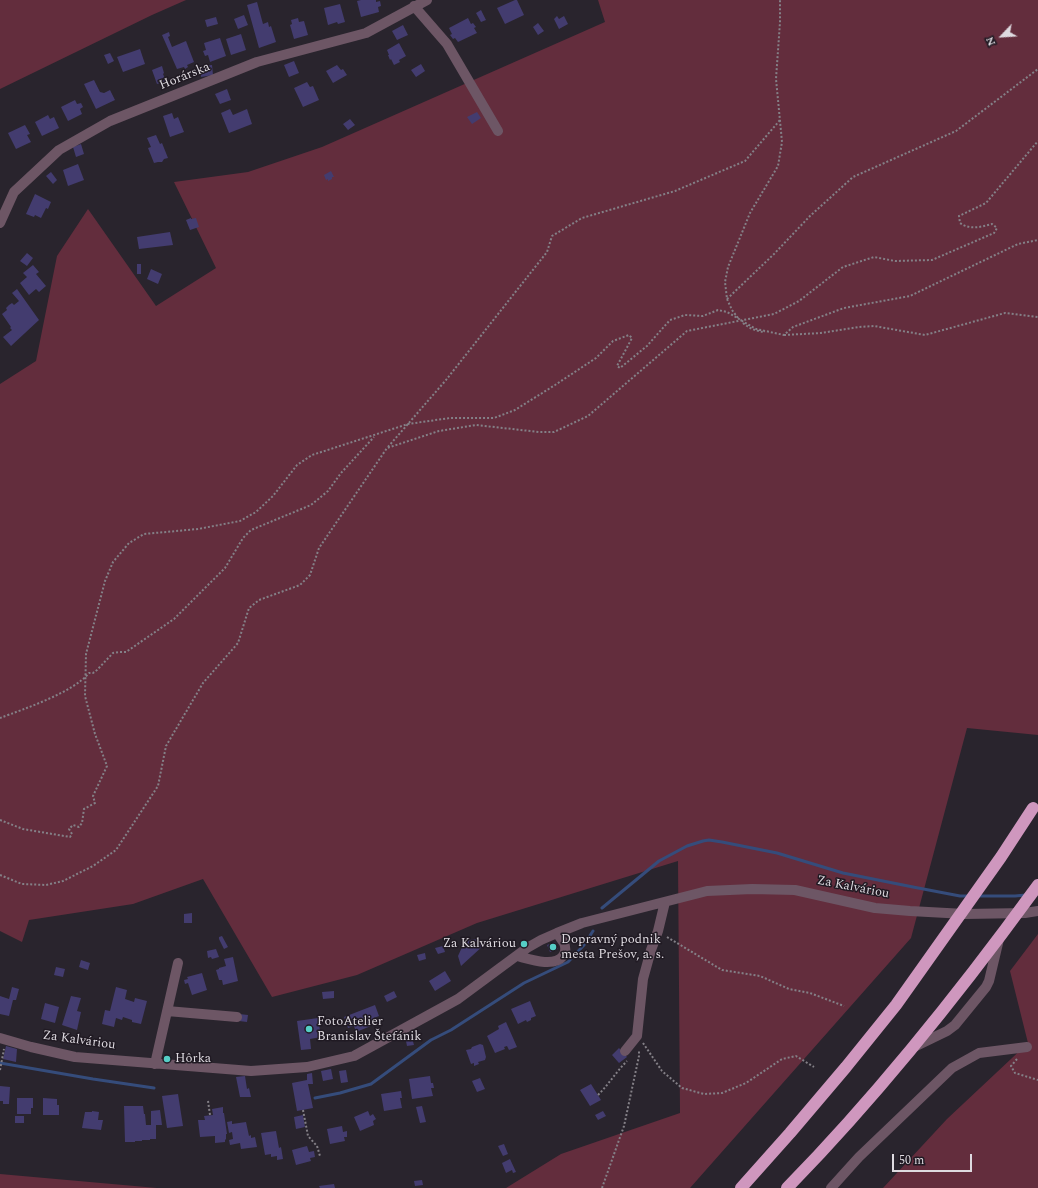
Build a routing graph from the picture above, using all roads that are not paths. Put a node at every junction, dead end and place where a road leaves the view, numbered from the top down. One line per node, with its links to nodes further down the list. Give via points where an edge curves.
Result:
1 (427, 0): 2 (street, Horárska)
2 (414, 6): 3 (street, via 447,44); 4 (street, Horárska, via 366,33 257,62 110,121 59,150 14,192)
3 (498, 131)
4 (0, 223)
5 (1033, 808): 20 (highway, via 896,1005)
6 (1038, 885): 10 (highway)
7 (665, 902): 8 (street, Za Kalváriou, via 708,891 795,890 875,908 965,914); 9 (street, Za Kalváriou, via 582,923); 18 (street, via 644,979 637,1036)
8 (1038, 911)
9 (557, 933): 11 (street, Za Kalváriou); 11 (street, via 565,950 559,960 547,962)
10 (1000, 938): 16 (highway); 16 (street, via 986,988 955,1025)
11 (517, 956): 19 (street, Za Kalváriou, via 458,999 354,1056 307,1067 251,1071)
12 (178, 963): 13 (street)
13 (167, 1010): 14 (street); 19 (street)
14 (237, 1017)
15 (0, 1038): 19 (street, Za Kalváriou, via 31,1048 75,1057)
16 (914, 1047): 21 (highway)
17 (1027, 1047): 22 (street, via 979,1053 952,1068 859,1157)
18 (625, 1051)
19 (155, 1064)
20 (741, 1188)
21 (787, 1188)
22 (831, 1188)

